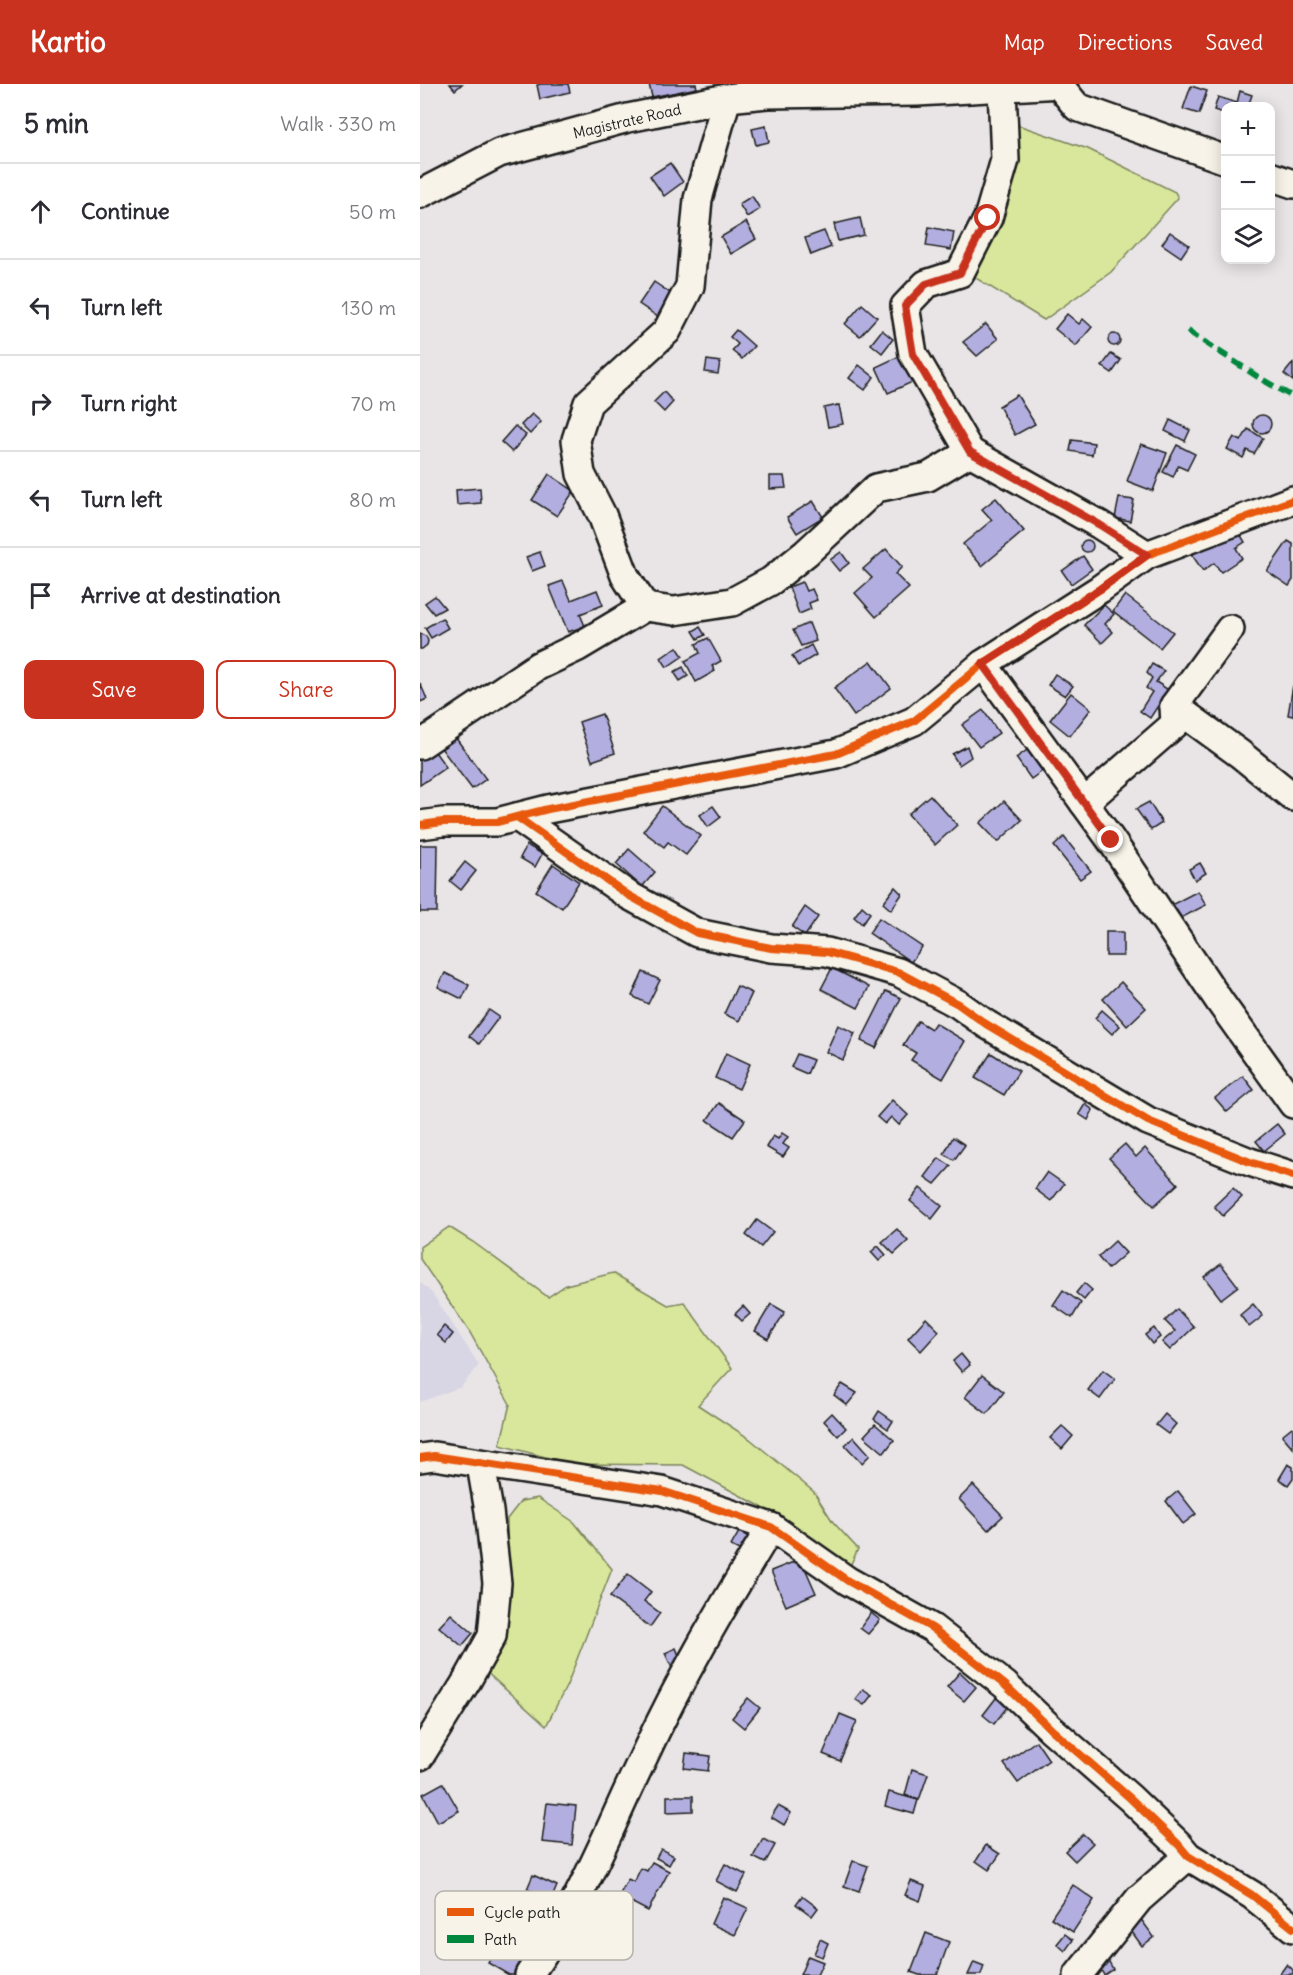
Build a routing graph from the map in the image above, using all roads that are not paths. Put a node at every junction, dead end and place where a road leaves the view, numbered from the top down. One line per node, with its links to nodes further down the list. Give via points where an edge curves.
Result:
1 (1060, 84): 2 (street, Magistrate Road); 4 (street, via 1077,107)
2 (1002, 88): 3 (street, Magistrate Road); 8 (street, via 1005,160 988,218 960,273 926,284 905,306 913,354)
3 (727, 98): 7 (street, Magistrate Road, via 628,118 499,153); 11 (street, via 699,199 690,286 666,331 588,403 576,440 581,474 602,515 625,576)
4 (1221, 158)
5 (1275, 178): 6 (street)
6 (1293, 184)
7 (420, 194)
8 (970, 452): 10 (street); 11 (street, via 928,477 876,488 807,553 771,581 732,602 674,611)
9 (1293, 500): 10 (street)
10 (1147, 555): 13 (street)
11 (645, 607): 15 (street, via 538,666)
12 (1230, 628): 14 (street)
13 (983, 664): 17 (street); 18 (street, via 914,721 836,754)
14 (1174, 706): 16 (street); 17 (street, via 1175,723)
15 (420, 745)
16 (1293, 797)
17 (1084, 803): 20 (street)
18 (517, 817): 19 (street, via 497,822); 21 (street, via 628,895 697,933 771,948 827,952 898,972 958,1004 1148,1121)
19 (420, 825)
20 (1293, 1104)
21 (1293, 1176)
22 (420, 1458): 23 (street, via 434,1456)
23 (481, 1465): 24 (street, via 662,1491); 25 (street, via 496,1583 492,1636)
24 (771, 1527): 26 (street, via 848,1581 932,1628 1005,1685 1131,1798); 27 (street, via 719,1611 678,1688)
25 (420, 1756)
26 (1188, 1856): 28 (street, via 1252,1895); 31 (street, via 1139,1899)
27 (580, 1891)
28 (1293, 1928)
29 (539, 1960): 30 (street)
30 (529, 1975)
31 (1078, 1975)

